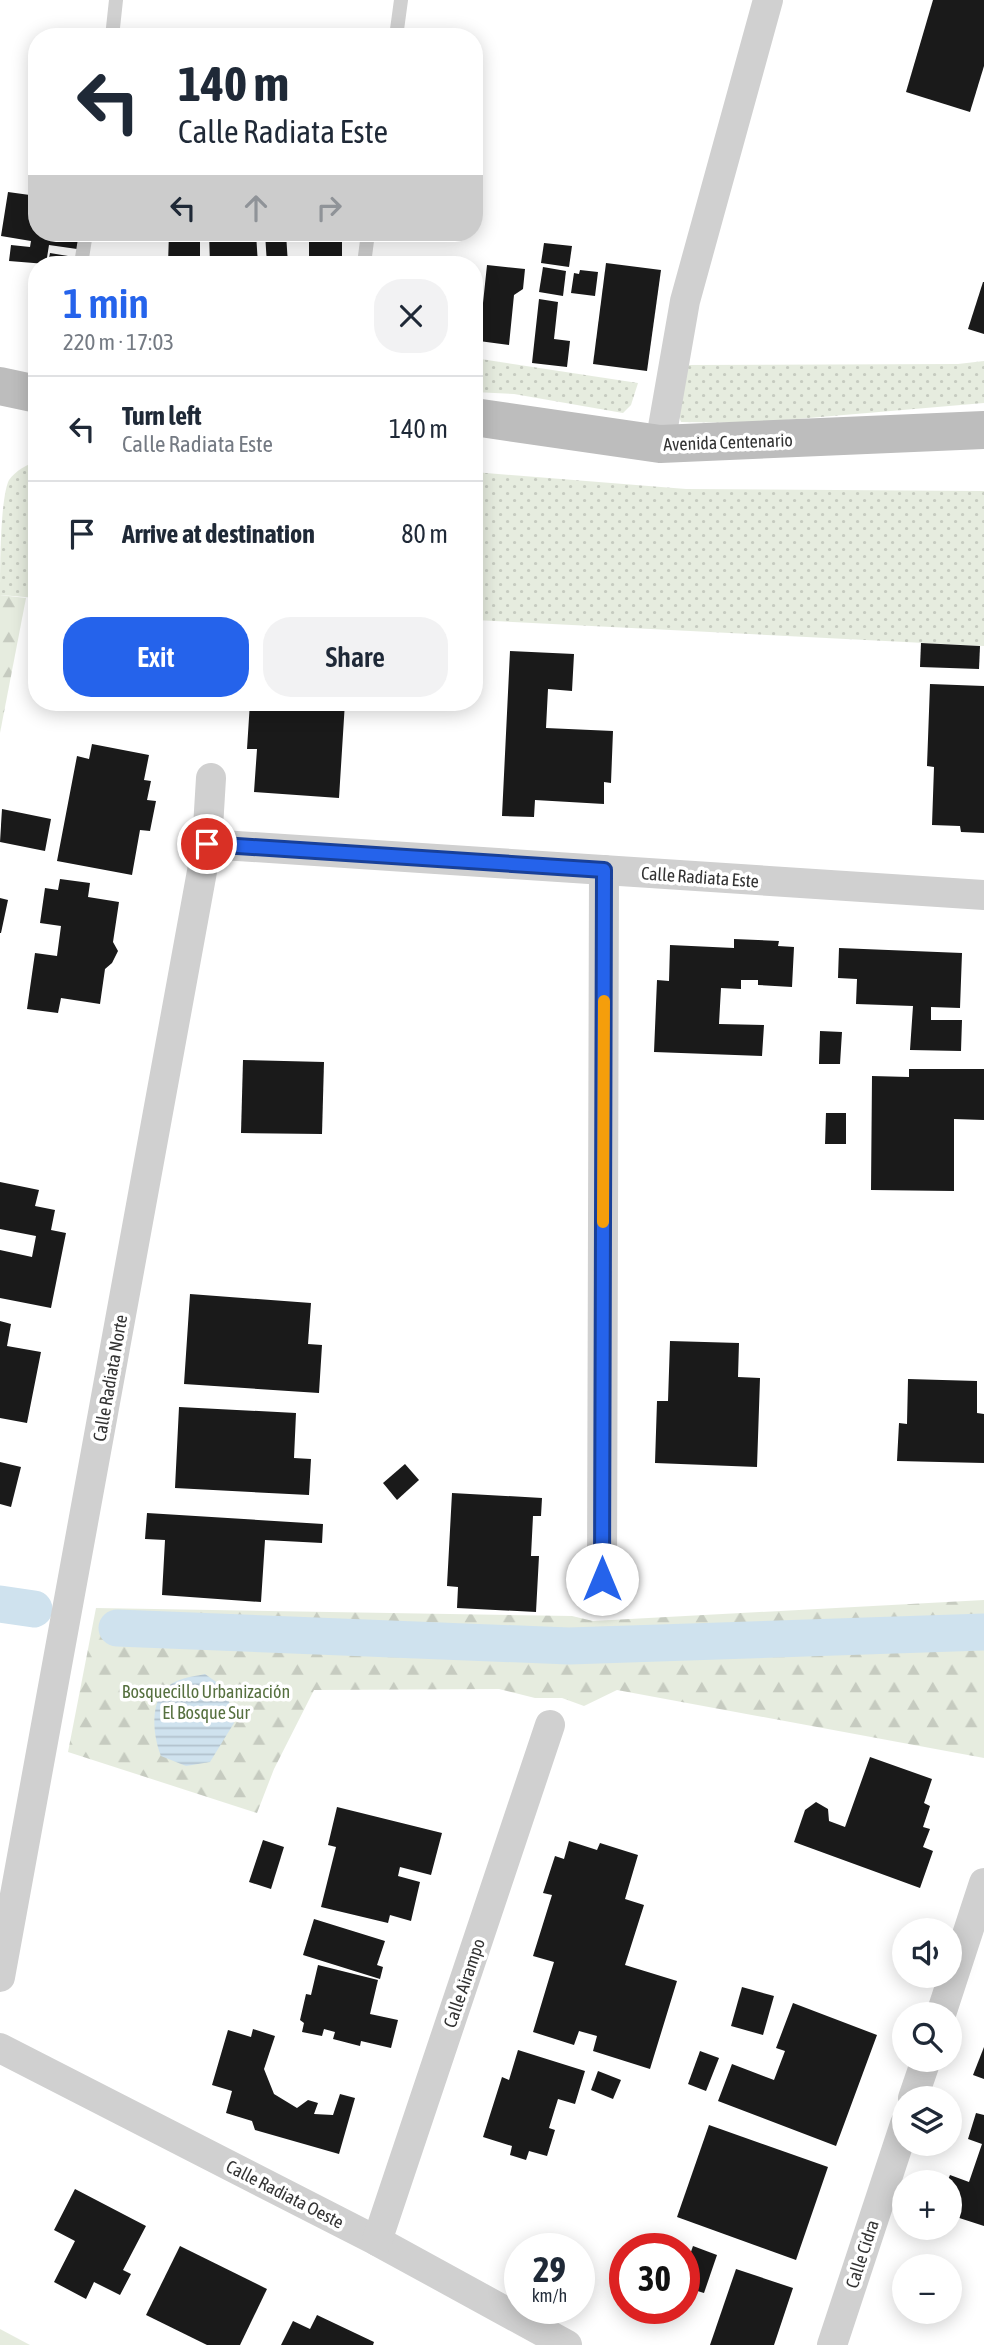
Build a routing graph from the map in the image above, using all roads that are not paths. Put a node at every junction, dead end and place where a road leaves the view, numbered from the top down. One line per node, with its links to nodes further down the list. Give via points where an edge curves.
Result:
1 (116, 0): 4 (lane)
2 (401, 0): 5 (lane)
3 (768, 0): 10 (street, via 685,301)
4 (113, 28)
5 (397, 28)
6 (0, 386): 7 (main road)
7 (28, 392)
8 (483, 418): 10 (main road, Avenida Centenario)
9 (984, 430): 10 (main road, Avenida Centenario)
10 (660, 444)
11 (211, 778): 12 (street, Calle Radiata Norte)
12 (207, 844): 13 (street, Calle Radiata Este); 18 (street, Calle Radiata Norte)
13 (604, 870): 14 (street, Calle Radiata Este); 15 (street)
14 (984, 895)
15 (602, 1579)
16 (550, 1725): 22 (street, Calle Airampo)
17 (984, 1883): 19 (street)
18 (0, 1977)
19 (945, 2002)
20 (0, 2048): 22 (street, Calle Radiata Oeste)
21 (894, 2156): 24 (street, Calle Cidra)
22 (377, 2241): 23 (street, Calle Radiata Oeste)
23 (567, 2345)
24 (832, 2345)

